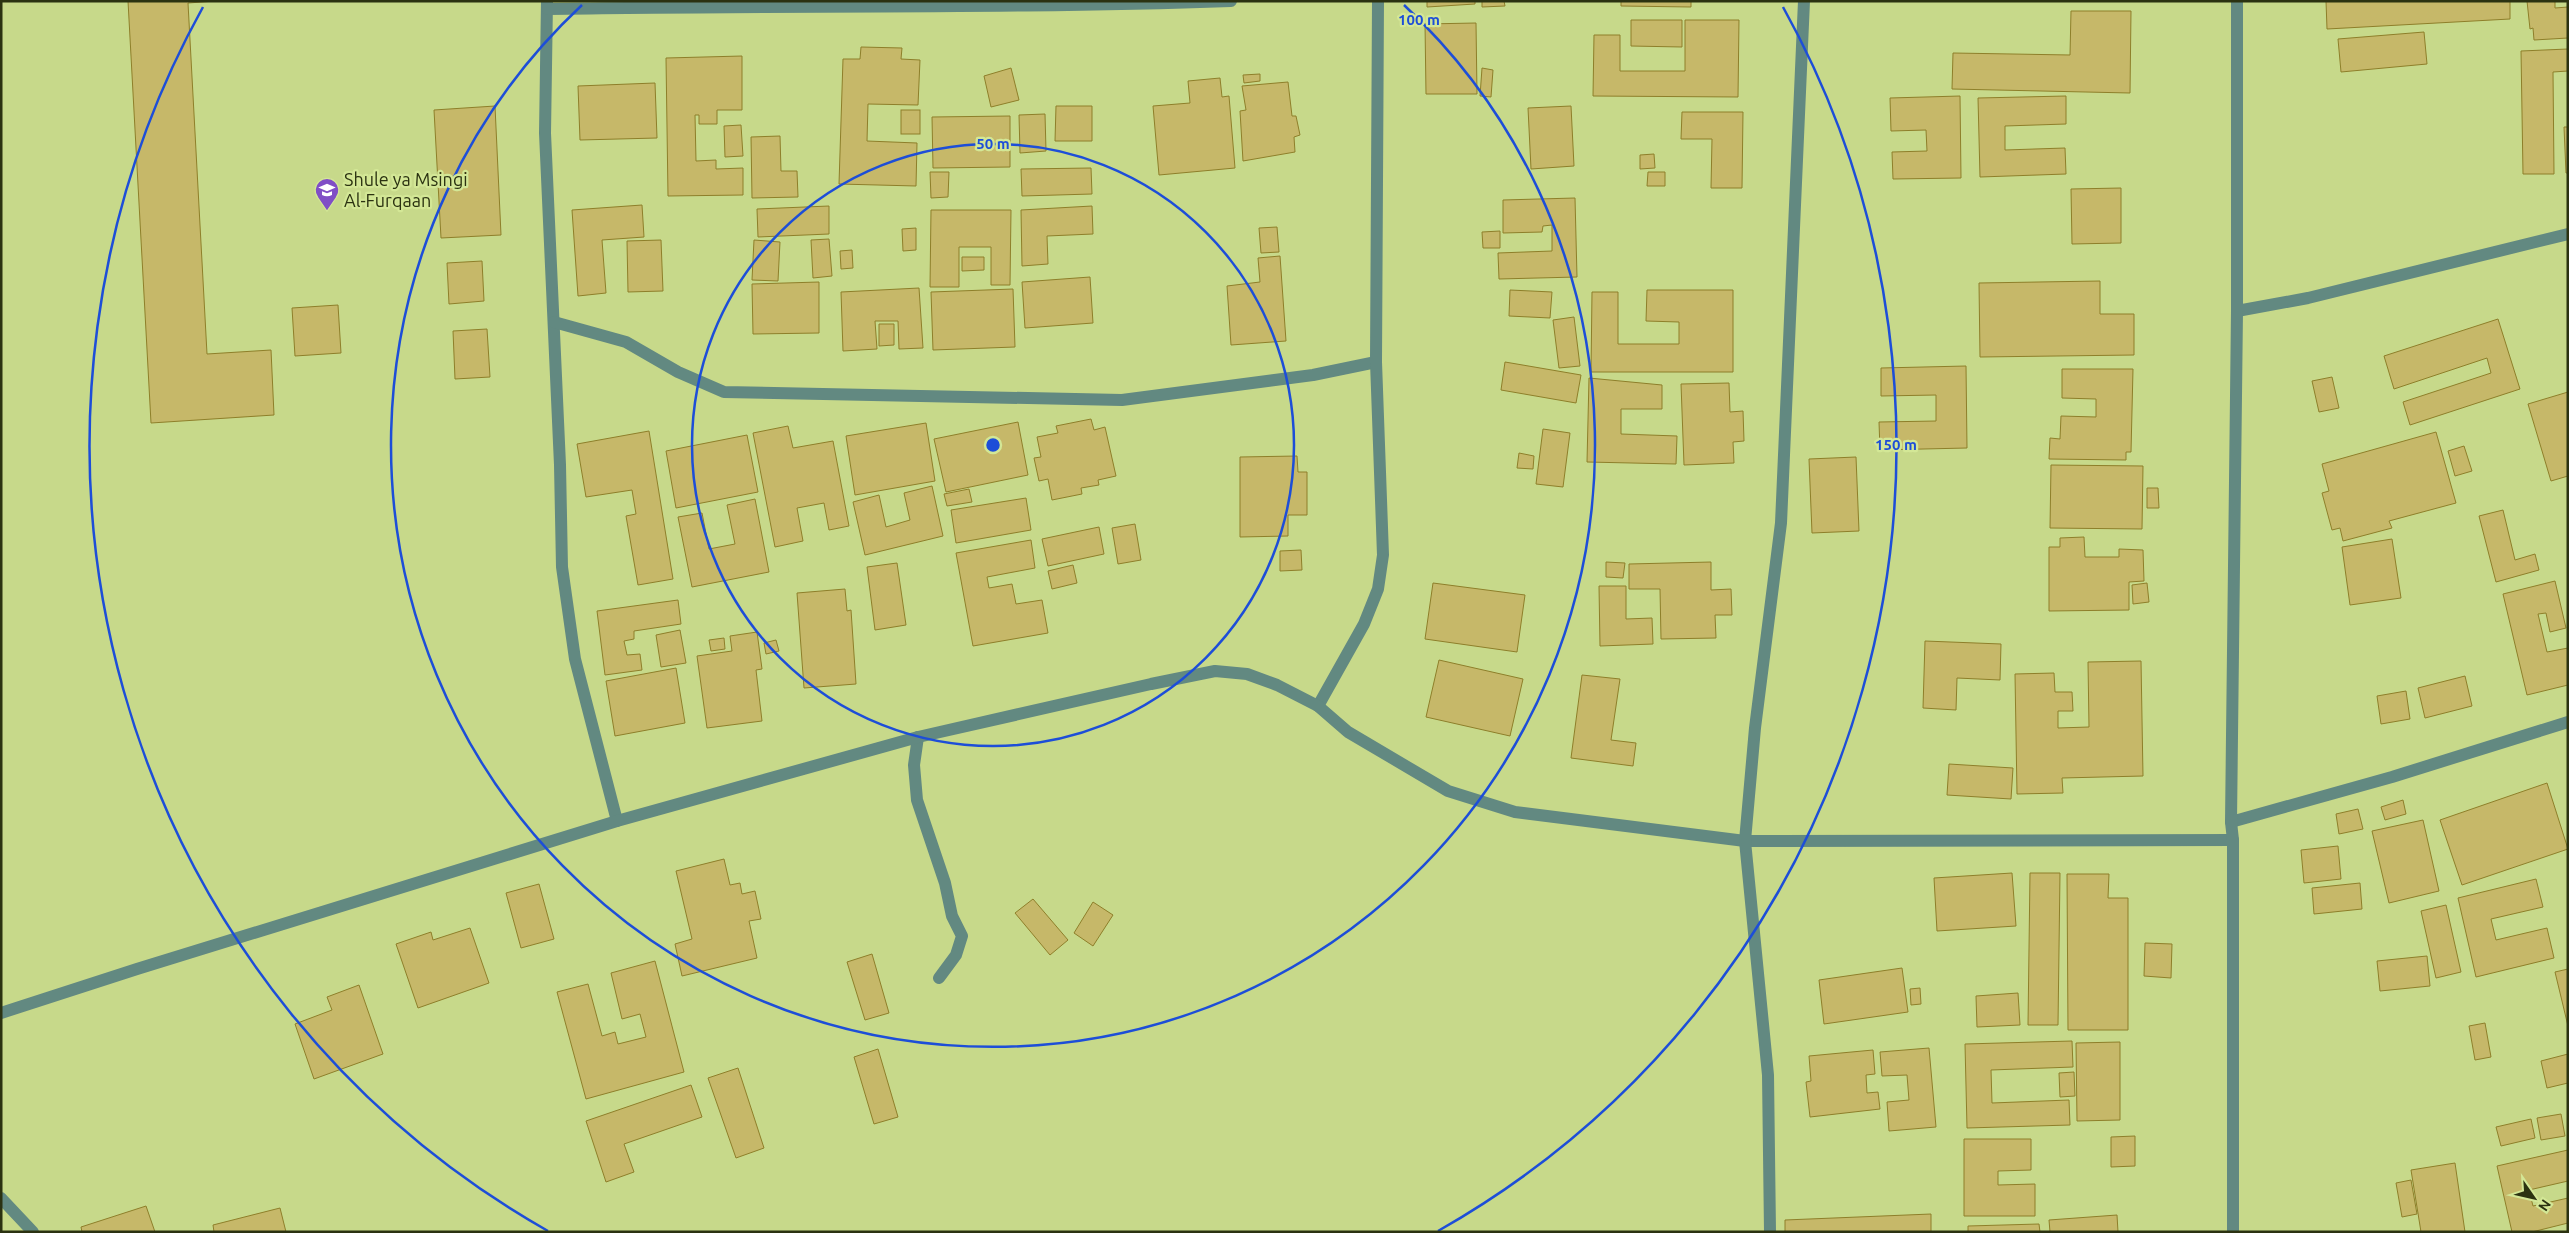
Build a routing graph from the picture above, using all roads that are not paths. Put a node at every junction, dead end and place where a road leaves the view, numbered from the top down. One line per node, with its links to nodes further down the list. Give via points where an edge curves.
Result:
1 (1231, 1): 5 (street)
2 (1378, 1): 10 (street)
3 (1804, 1): 17 (street, via 1781,524 1755,728)
4 (2237, 1): 8 (street)
5 (1082, 4): 6 (street)
6 (548, 5): 9 (street, via 545,133)
7 (2568, 234): 8 (street, via 2308,298)
8 (2237, 311): 15 (street)
9 (554, 322): 10 (street, via 626,342 678,372 724,392 1122,400 1313,375); 14 (street, via 562,568 575,659)
10 (1376, 362): 11 (street, via 1383,520 1383,555 1378,589 1364,624)
11 (1318, 706): 13 (street, via 1278,685 1247,674 1215,671); 17 (street, via 1348,732 1448,791 1514,812)
12 (2568, 722): 15 (street, via 2392,777)
13 (918, 737): 14 (street); 18 (street, via 914,766 917,800 945,883 952,916 962,936 956,955)
14 (618, 821): 19 (street)
15 (2231, 822): 16 (street)
16 (2233, 840): 17 (street); 23 (street)
17 (1745, 841): 22 (street, via 1768,1075)
18 (938, 978)
19 (1, 1013)
20 (1, 1198): 21 (street)
21 (33, 1232)
22 (1770, 1232)
23 (2233, 1232)

